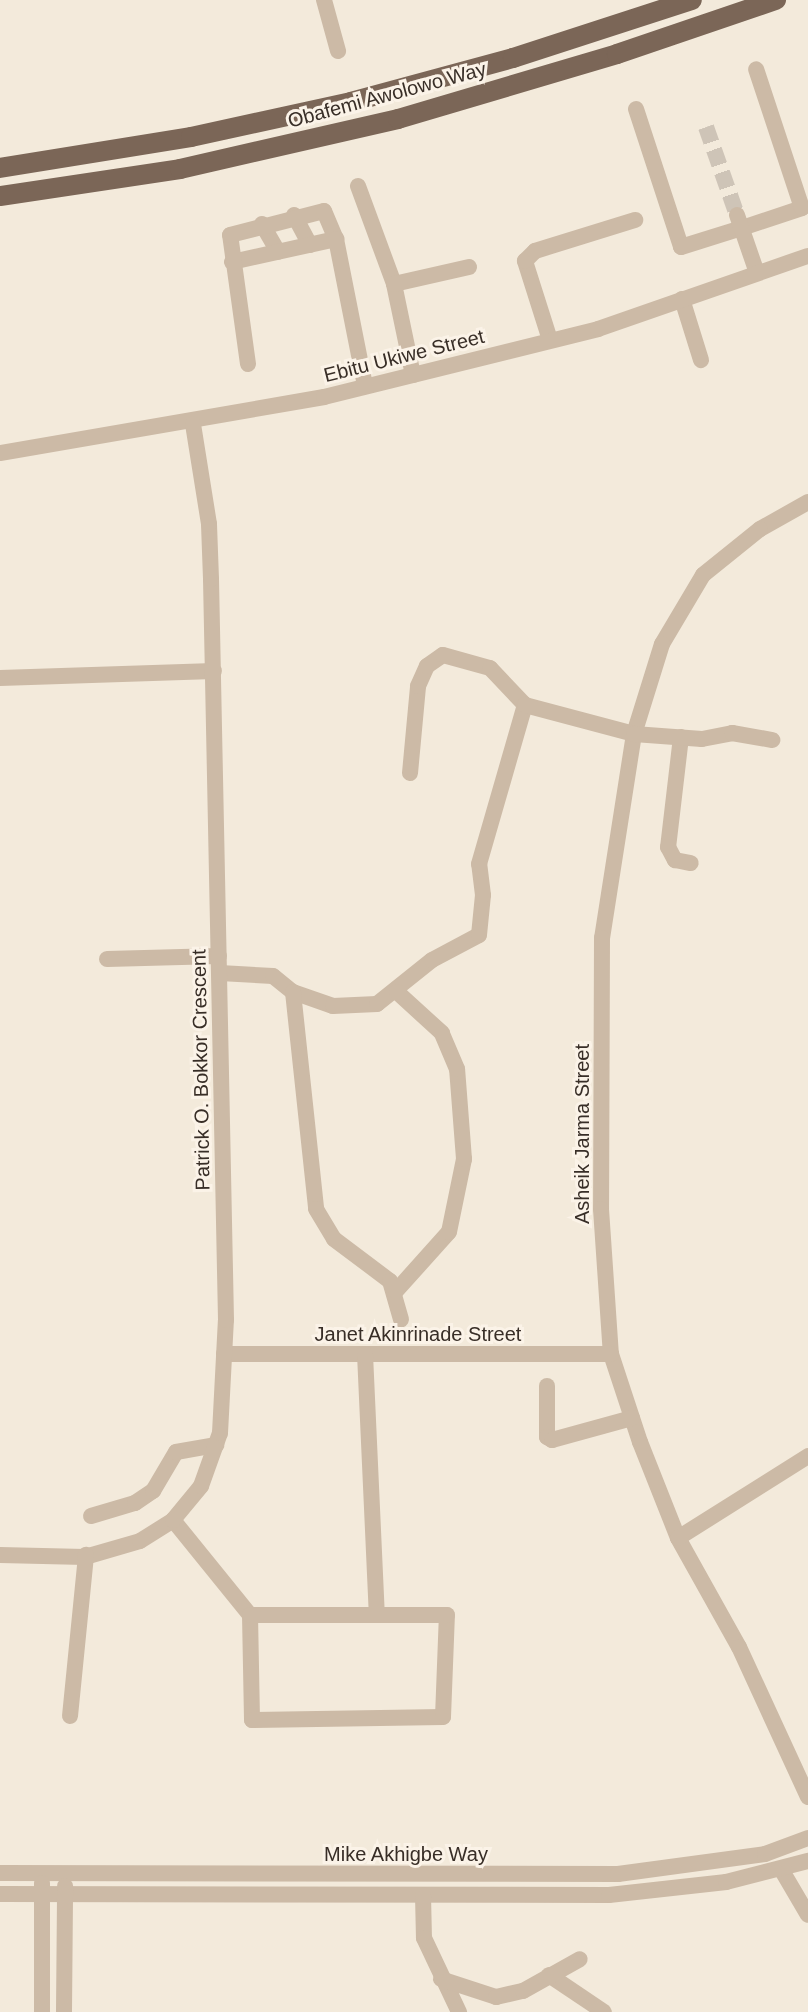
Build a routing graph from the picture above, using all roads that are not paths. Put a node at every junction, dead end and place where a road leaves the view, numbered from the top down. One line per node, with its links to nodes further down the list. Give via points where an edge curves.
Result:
1 (324, 0): 4 (street)
2 (692, 0): 7 (main road, Obafemi Awolowo Way, via 513,58 351,102 191,137)
3 (776, 0): 9 (main road, Obafemi Awolowo Way, via 602,59 398,119 180,169)
4 (338, 51)
5 (756, 69): 12 (street, via 802,208)
6 (636, 109): 12 (street, via 681,247)
7 (0, 168)
8 (358, 186): 21 (street)
9 (0, 196)
10 (294, 215): 13 (street); 14 (street, via 324,211); 15 (street)
11 (635, 220): 23 (street, via 535,251 525,261)
12 (740, 222): 20 (street)
13 (262, 224): 16 (street); 18 (street, via 230,235)
14 (336, 239): 15 (street); 27 (street)
15 (310, 245): 16 (street)
16 (278, 252): 18 (street)
17 (808, 256): 20 (street, Ebitu Ukiwe Street)
18 (232, 262): 25 (street)
19 (469, 267): 21 (street)
20 (757, 273): 22 (street, Ebitu Ukiwe Street)
21 (394, 284): 26 (street)
22 (682, 299): 23 (street, Ebitu Ukiwe Street); 24 (street)
23 (550, 340): 26 (street, Ebitu Ukiwe Street)
24 (701, 360)
25 (248, 364)
26 (413, 375): 27 (street, Ebitu Ukiwe Street)
27 (365, 386): 28 (street, Ebitu Ukiwe Street)
28 (193, 424): 29 (street, Ebitu Ukiwe Street); 31 (street, Patrick O. Bokkor Crescent, via 209,524)
29 (0, 453)
30 (808, 502): 34 (street, Asheik Jarma Street, via 760,529 703,575 662,644)
31 (214, 671): 32 (street); 40 (street, Patrick O. Bokkor Crescent)
32 (0, 678)
33 (525, 705): 34 (street); 37 (street, via 490,668 443,655 427,666 418,686); 42 (street, via 479,864 479,935 432,960)
34 (634, 734): 35 (street); 47 (street, Asheik Jarma Street, via 602,938 601,1209)
35 (681, 737): 36 (street, via 732,733); 38 (street, via 668,847 675,860)
36 (772, 740)
37 (410, 773)
38 (691, 863)
39 (107, 959): 40 (street)
40 (220, 964): 41 (street, via 273,976); 45 (street, Patrick O. Bokkor Crescent)
41 (293, 992): 42 (street, via 333,1006 377,1004); 43 (street, via 316,1209 334,1239)
42 (397, 992): 43 (street, via 442,1033 457,1069 464,1159 449,1232)
43 (396, 1291): 44 (street)
44 (401, 1319)
45 (224, 1354): 46 (street, Janet Akinrinade Street); 50 (street, Patrick O. Bokkor Crescent)
46 (365, 1354): 47 (street, Janet Akinrinade Street); 58 (street)
47 (611, 1354): 49 (street, Asheik Jarma Street)
48 (547, 1386): 49 (street, via 547,1437 552,1440)
49 (632, 1418): 54 (street, Asheik Jarma Street)
50 (216, 1445): 52 (street, via 176,1452 153,1491 135,1503); 53 (street, Patrick O. Bokkor Crescent, via 201,1486)
51 (808, 1456): 54 (street)
52 (91, 1516)
53 (173, 1520): 56 (street, Patrick O. Bokkor Crescent, via 114,1552); 57 (street)
54 (678, 1538): 60 (street, Asheik Jarma Street, via 739,1647)
55 (0, 1555): 56 (street, Patrick O. Bokkor Crescent)
56 (86, 1555): 59 (street)
57 (250, 1615): 58 (street); 58 (street, via 252,1720 443,1717 447,1615)
58 (377, 1615)
59 (70, 1716)
60 (808, 1797)
61 (808, 1838): 66 (street, Mike Akhigbe Way, via 765,1854 618,1874)
62 (808, 1861): 63 (street, Mike Akhigbe Way)
63 (781, 1869): 70 (street, Mike Akhigbe Way, via 668,1891); 71 (street)
64 (0, 1873): 65 (street, Mike Akhigbe Way)
65 (42, 1874): 66 (street, Mike Akhigbe Way); 68 (street)
66 (65, 1874): 69 (street)
67 (0, 1894): 68 (street, Mike Akhigbe Way)
68 (42, 1894): 69 (street, Mike Akhigbe Way); 75 (street)
69 (65, 1894): 70 (street, Mike Akhigbe Way); 76 (street)
70 (423, 1895): 74 (street, via 424,1938)
71 (808, 1915)
72 (580, 1959): 73 (street)
73 (549, 1975): 74 (street, via 523,1991 496,1997); 78 (street)
74 (441, 1979): 77 (street)
75 (42, 2012)
76 (64, 2012)
77 (459, 2012)
78 (604, 2012)

